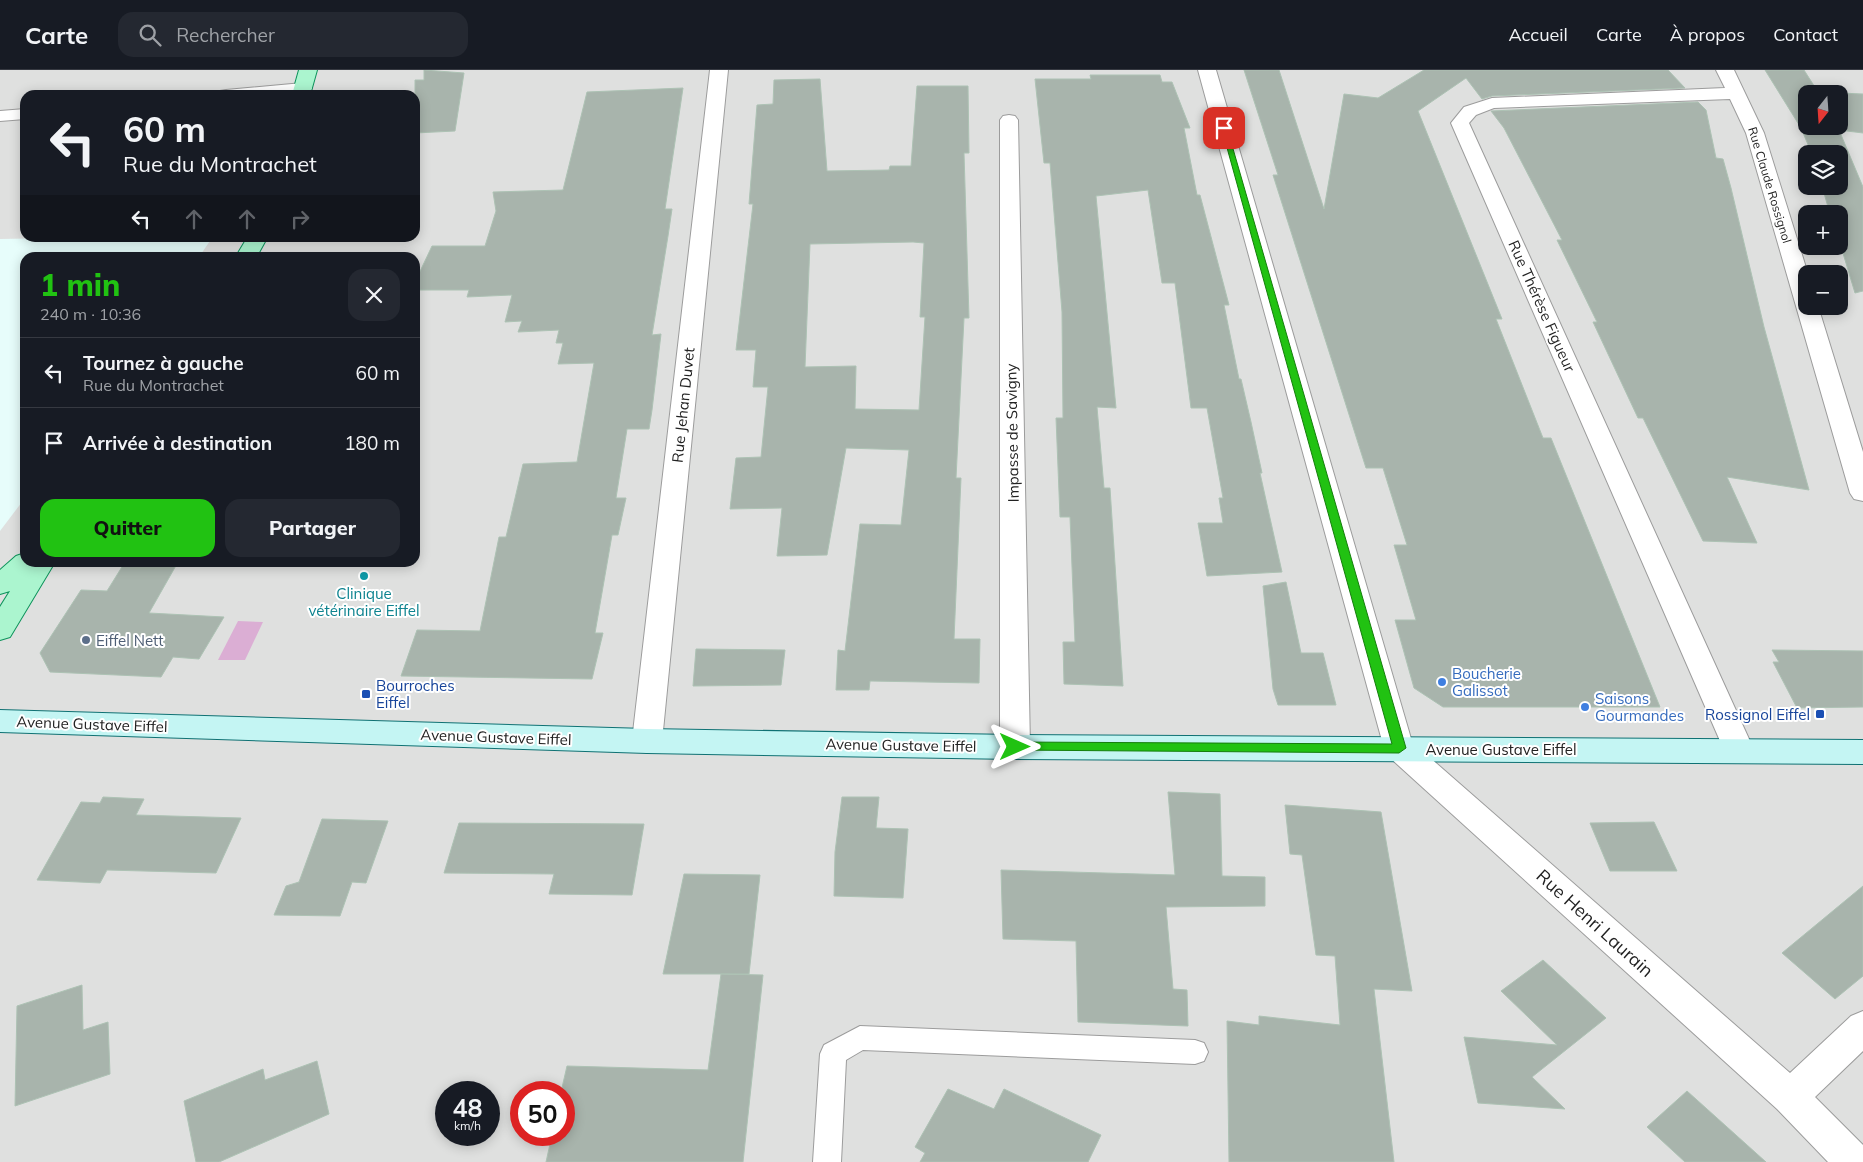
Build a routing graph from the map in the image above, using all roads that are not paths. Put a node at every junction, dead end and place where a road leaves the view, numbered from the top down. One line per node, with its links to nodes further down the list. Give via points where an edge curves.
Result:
1 (308, 70): 5 (main road)
2 (719, 70): 20 (street, Rue Jehan Duvet)
3 (1207, 70): 22 (street)
4 (1725, 70): 6 (street, Rue Claude Rossignol)
5 (302, 90)
6 (1737, 93): 10 (street, Rue Claude Rossignol, via 1755,133); 23 (street, Rue Thérèse Figueur, via 1492,103 1470,111 1460,123)
7 (20, 114): 8 (street)
8 (0, 116)
9 (1009, 120): 21 (street, Impasse de Savigny)
10 (1798, 275)
11 (1810, 315): 12 (street, Rue Claude Rossignol)
12 (1863, 493)
13 (20, 566): 16 (main road)
14 (21, 567): 17 (main road)
15 (39, 567): 18 (main road)
16 (0, 584)
17 (0, 593)
18 (0, 630)
19 (0, 721): 20 (main road, Avenue Gustave Eiffel)
20 (647, 741): 21 (main road, Avenue Gustave Eiffel)
21 (1015, 747): 22 (main road, Avenue Gustave Eiffel)
22 (1399, 748): 23 (main road, Avenue Gustave Eiffel); 27 (street, Rue Henri Laurain)
23 (1739, 750): 24 (main road, Avenue Gustave Eiffel)
24 (1863, 752)
25 (1863, 1027): 27 (street)
26 (1195, 1052): 28 (lane, via 860,1038 833,1054)
27 (1790, 1097): 29 (street, Rue Henri Laurain)
28 (826, 1162)
29 (1854, 1162)

